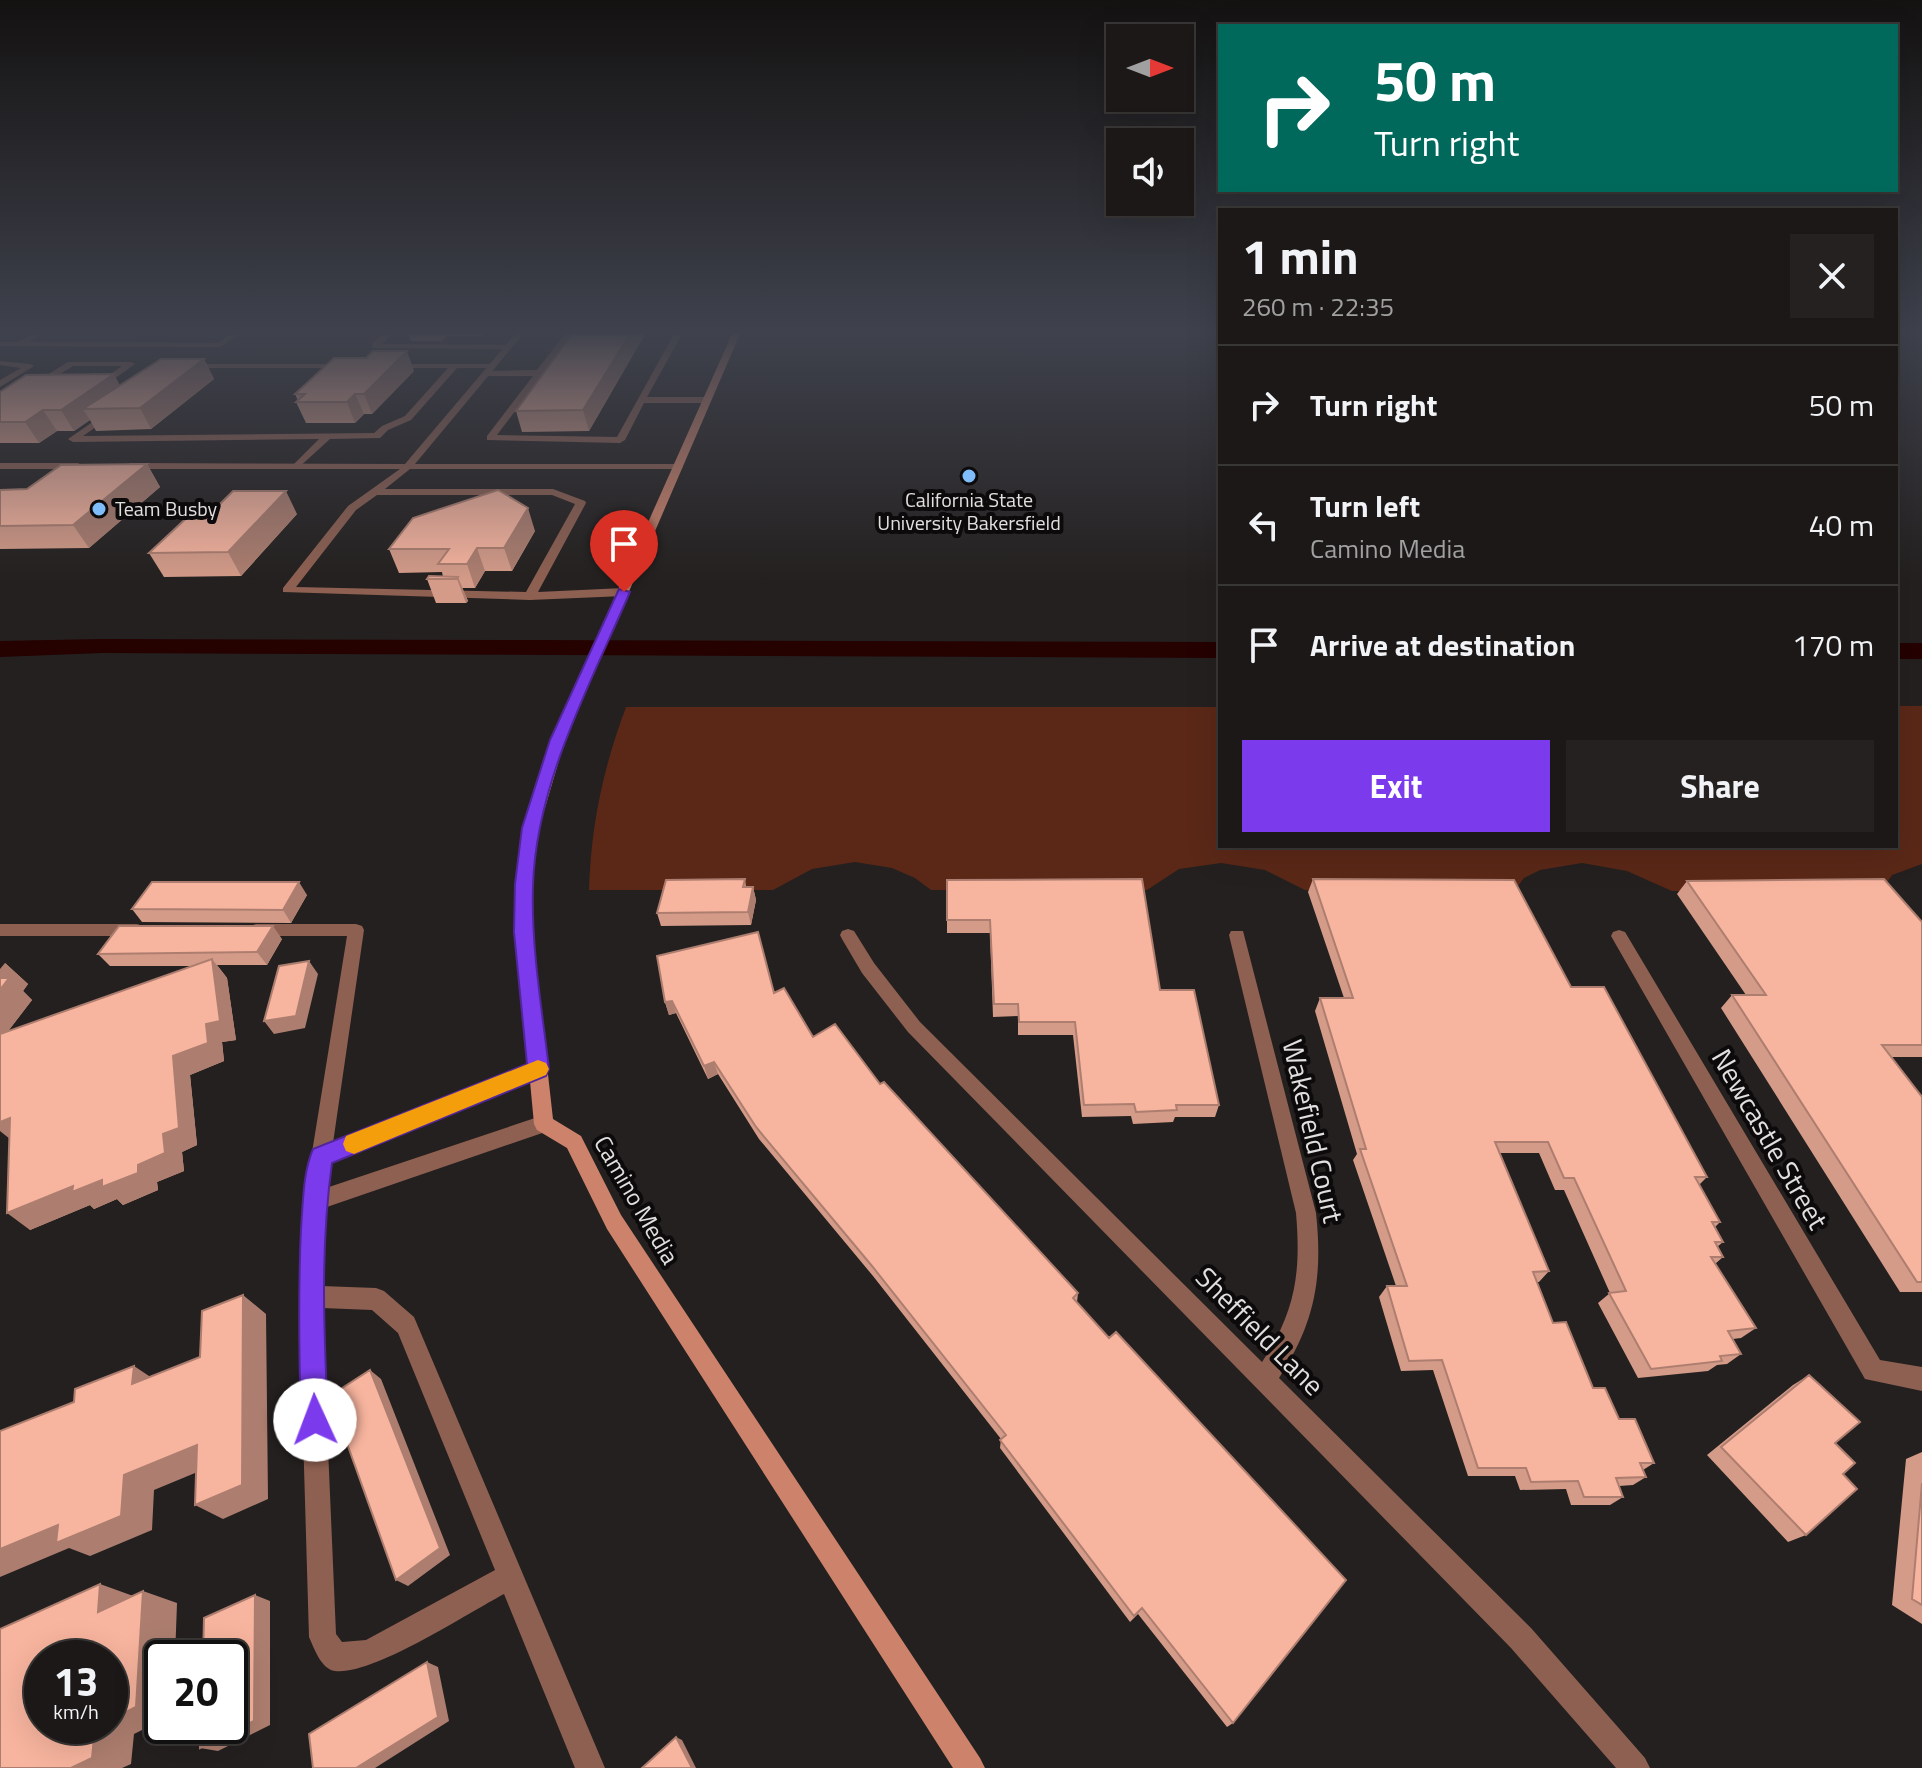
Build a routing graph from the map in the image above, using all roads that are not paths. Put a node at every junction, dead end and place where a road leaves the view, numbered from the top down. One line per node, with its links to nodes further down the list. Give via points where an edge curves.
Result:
1 (105, 417): 7 (street, via 73,439)
2 (407, 417): 7 (street, via 377,436)
3 (449, 417): 12 (street)
4 (507, 417): 5 (street, via 490,438 620,440)
5 (632, 417)
6 (700, 417): 13 (street)
7 (327, 437): 11 (street)
8 (0, 466): 9 (street)
9 (84, 466)
10 (114, 466): 11 (street)
11 (297, 466): 12 (street)
12 (407, 467): 13 (street); 14 (street)
13 (678, 467): 15 (street)
14 (375, 492): 16 (street, via 553,492 581,503); 16 (street, via 352,508 287,590)
15 (624, 592): 16 (street); 23 (street, via 549,765 531,828 524,932)
16 (530, 596)
17 (0, 930): 18 (street)
18 (155, 930)
19 (232, 930): 25 (street, via 356,930)
20 (848, 935): 28 (street, Sheffield Lane, via 914,1027)
21 (1237, 935): 28 (street, Wakefield Court, via 1306,1213 1311,1255 1307,1300 1292,1340)
22 (1619, 936): 29 (street, Newcastle Street, via 1873,1371)
23 (538, 1069): 24 (street); 25 (street)
24 (544, 1124): 26 (street); 32 (street, Camino Media, via 574,1142 614,1222)
25 (321, 1157): 26 (street)
26 (314, 1202): 27 (street)
27 (310, 1297): 30 (street, via 376,1299 406,1325); 30 (street, via 323,1637 335,1657 369,1653)
28 (1265, 1378): 33 (street, Sheffield Lane, via 1521,1638)
29 (1922, 1379)
30 (510, 1576): 31 (street)
31 (590, 1768)
32 (970, 1768)
33 (1635, 1768)

